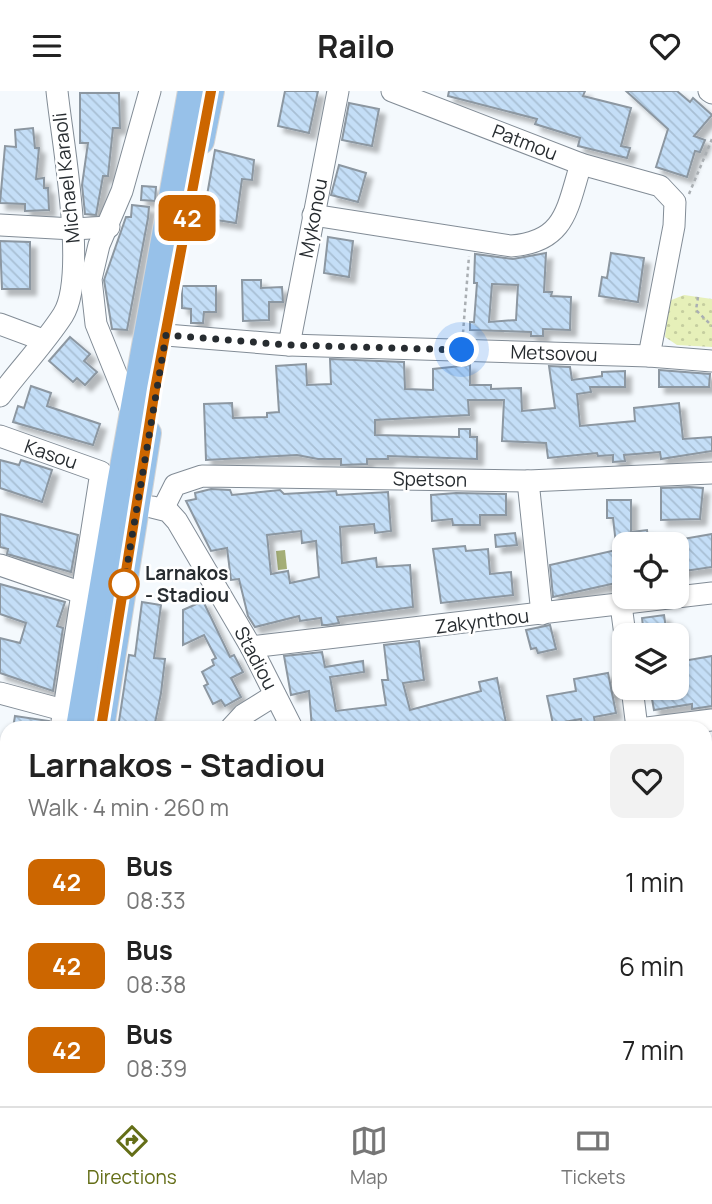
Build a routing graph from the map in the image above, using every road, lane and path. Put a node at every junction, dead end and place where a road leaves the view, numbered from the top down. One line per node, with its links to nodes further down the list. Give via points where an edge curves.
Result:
1 (57, 91): 13 (street, Michael Karaoli)
2 (150, 91): 12 (street, Michael Karaoli)
3 (191, 91): 27 (main road)
4 (211, 91): 20 (main road)
5 (338, 91): 10 (street, Mykonou)
6 (392, 91): 8 (street, Patmou)
7 (712, 139): 9 (path, via 688,198)
8 (581, 163): 9 (street, Patmou, via 660,186); 14 (street, via 565,218 549,237 511,246)
9 (675, 202): 24 (street)
10 (313, 215): 14 (street); 22 (street, Mykonou)
11 (0, 225): 13 (street)
12 (109, 227): 13 (street); 18 (street, Michael Karaoli, via 99,245 91,279)
13 (73, 229): 16 (street, Michael Karaoli, via 72,279)
14 (470, 239): 23 (path)
15 (698, 297): 19 (path, via 696,310)
16 (64, 313): 18 (street, via 81,315); 21 (street)
17 (0, 324): 21 (street)
18 (96, 324): 27 (street, Michael Karaoli)
19 (712, 326)
20 (166, 335): 22 (street, Metsovou); 31 (main road)
21 (43, 340): 26 (street)
22 (289, 345): 23 (street, Metsovou)
23 (462, 350): 24 (street, Metsovou)
24 (649, 356): 25 (street, Metsovou)
25 (712, 361)
26 (0, 396)
27 (134, 418): 44 (main road)
28 (0, 436): 34 (street, Kasou, via 101,472)
29 (712, 473): 30 (street, Spetson)
30 (528, 481): 32 (street, Spetson, via 202,476 175,485); 38 (street)
31 (136, 504): 32 (street); 46 (main road)
32 (163, 509): 39 (street, Stadiou, via 177,521)
33 (0, 565): 34 (street)
34 (82, 593): 45 (street)
35 (712, 593): 36 (street, Zakynthou)
36 (689, 596)
37 (612, 606): 38 (street, Zakynthou)
38 (542, 614): 39 (street, Zakynthou)
39 (251, 647): 41 (street, Stadiou)
40 (0, 693): 43 (street)
41 (275, 695): 47 (street); 48 (street, Stadiou)
42 (634, 700): 49 (street)
43 (66, 721)
44 (68, 721)
45 (68, 721)
46 (102, 721)
47 (238, 721)
48 (288, 721)
49 (636, 721)

